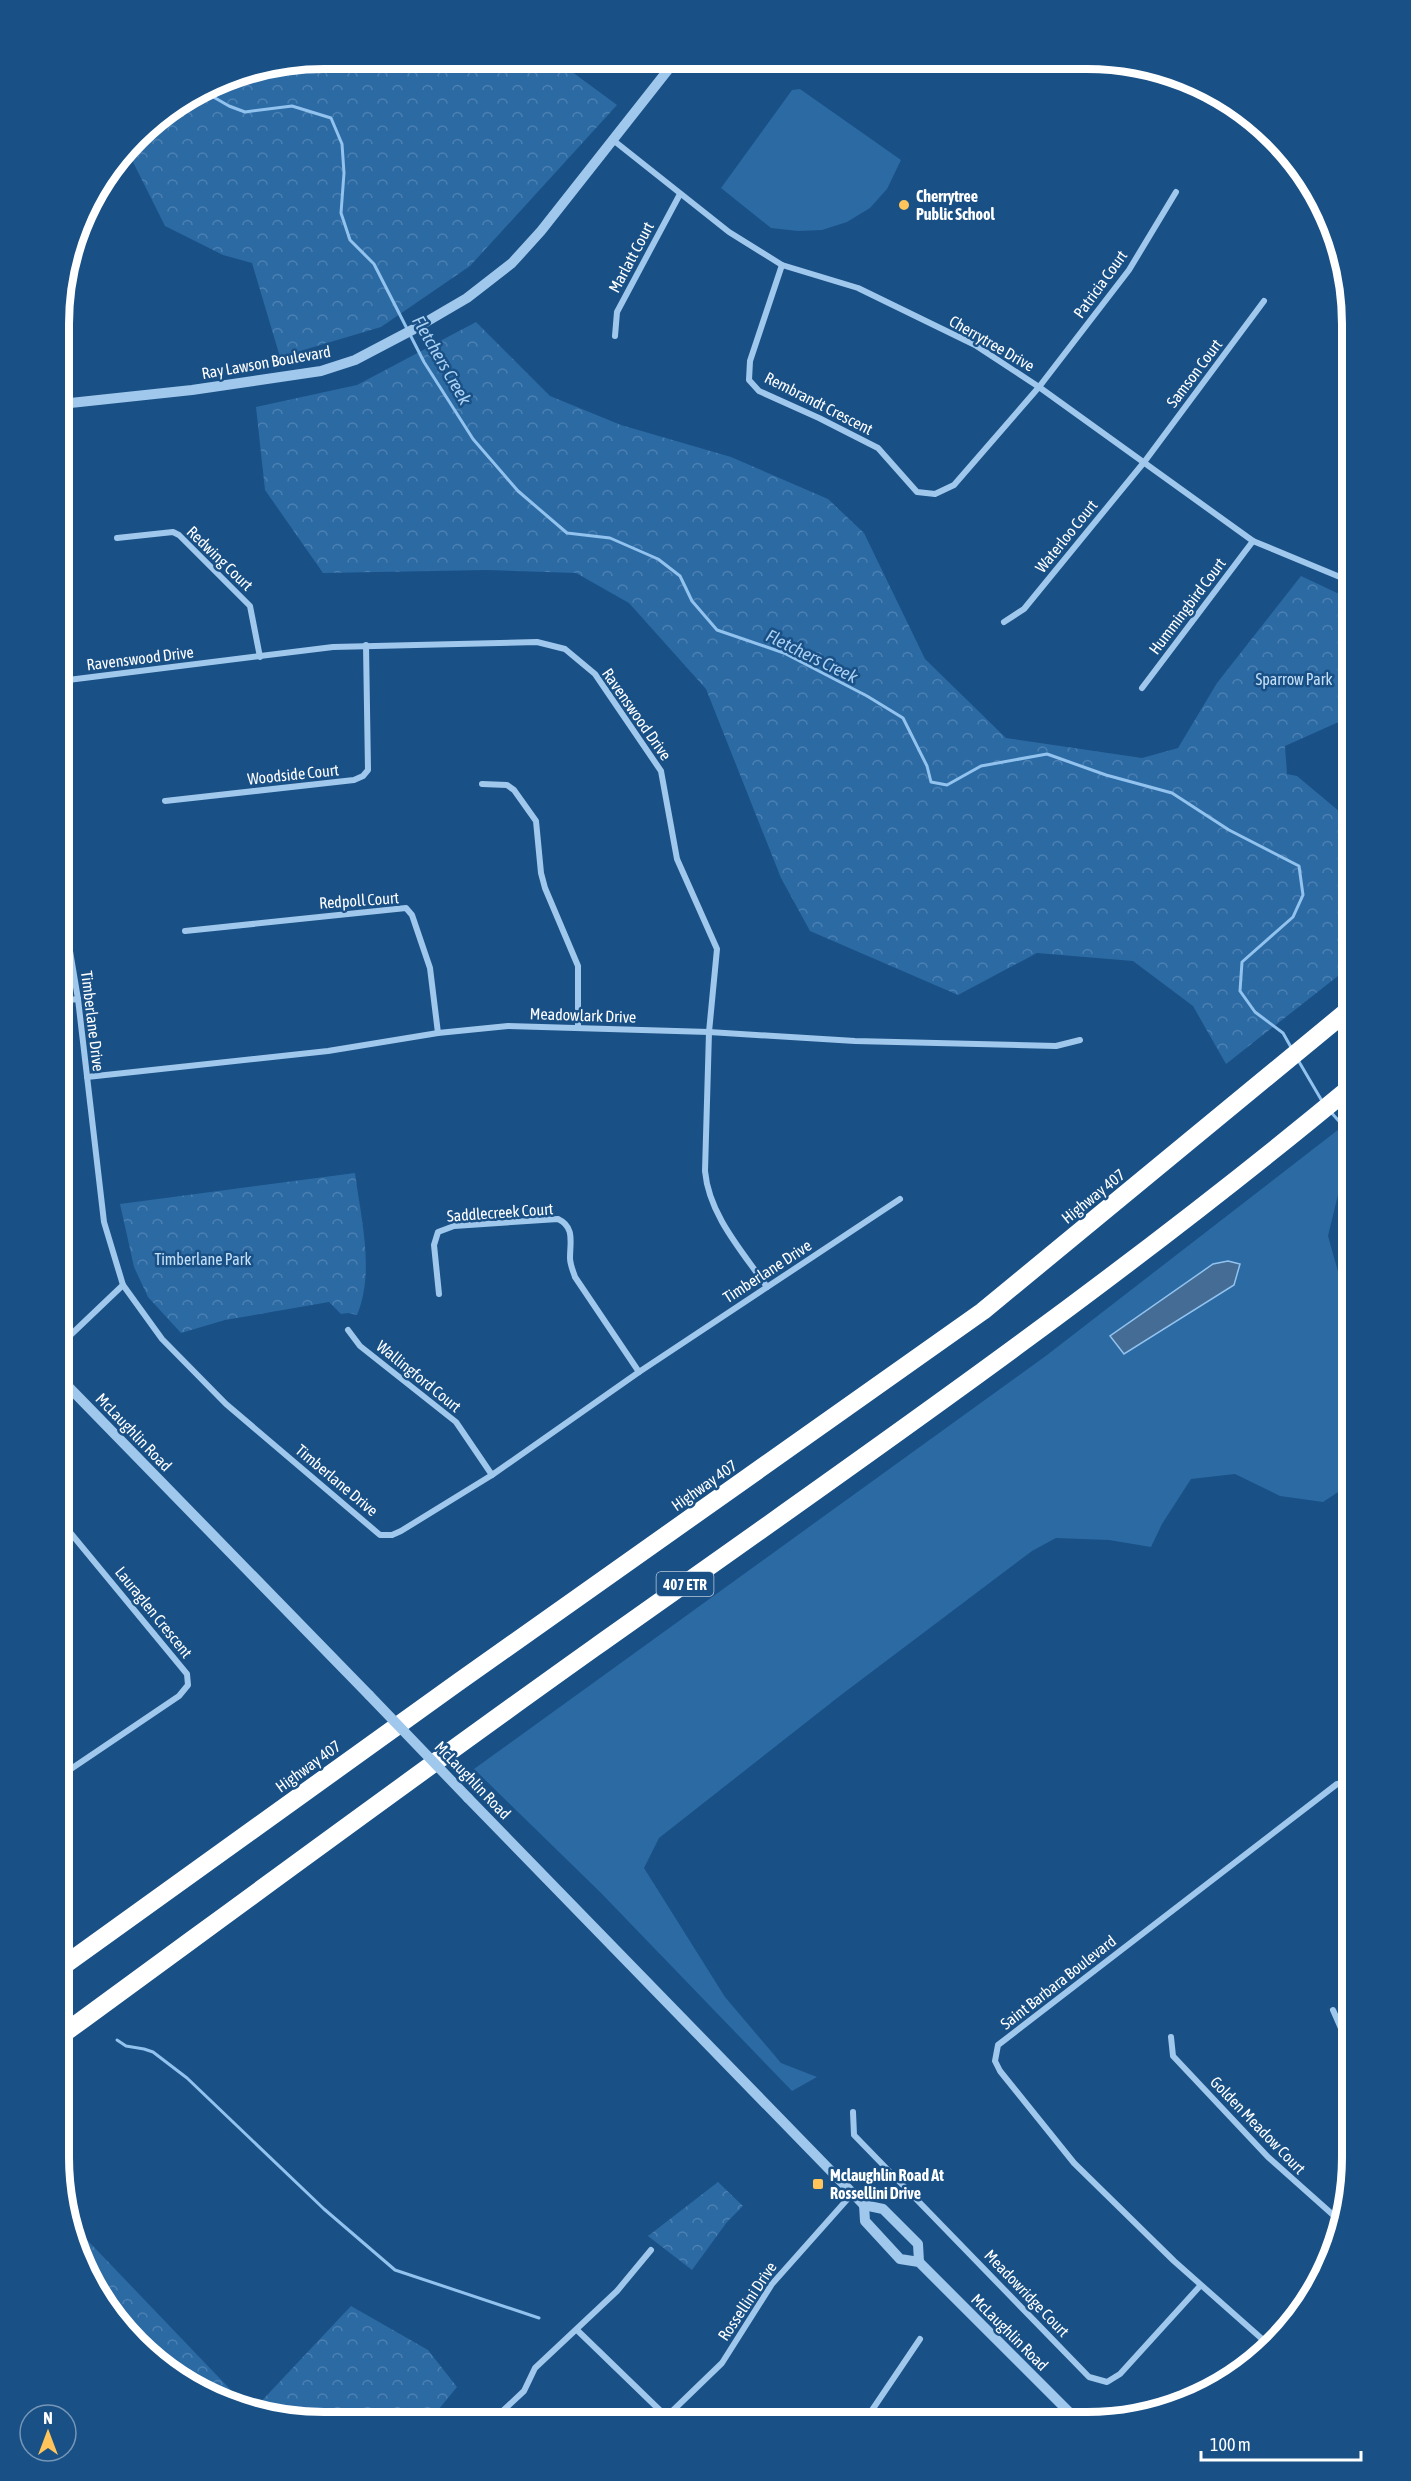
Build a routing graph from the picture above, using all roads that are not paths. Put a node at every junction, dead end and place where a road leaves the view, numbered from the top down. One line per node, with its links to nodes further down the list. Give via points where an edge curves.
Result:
1 (669, 69): 2 (street, Ray Lawson Boulevard)
2 (613, 140): 4 (street, Cherrytree Drive); 9 (street, Ray Lawson Boulevard, via 512,263 467,298 355,360 321,371)
3 (1176, 192): 8 (street, Patricia Court, via 1129,270)
4 (680, 194): 5 (street, Cherrytree Drive, via 729,232); 7 (street, Marlatt Court, via 617,312)
5 (782, 265): 8 (street, Cherrytree Drive, via 858,288 975,345); 8 (street, Rembrandt Crescent, via 750,361 749,380 759,391 878,448 917,492 935,494 954,485)
6 (1264, 301): 10 (street, Samson Court)
7 (615, 336)
8 (1040, 387): 10 (street, Cherrytree Drive)
9 (69, 403)
10 (1145, 461): 12 (street, Cherrytree Drive); 14 (street, Waterloo Court, via 1024,609)
11 (117, 538): 16 (street, Redwing Court, via 173,532 179,535 250,606)
12 (1253, 540): 13 (street, Cherrytree Drive); 18 (street, Hummingbird Court)
13 (1342, 578)
14 (1004, 622)
15 (366, 645): 16 (street, Ravenswood Drive); 20 (street, Woodside Court, via 368,770 363,776); 27 (street, Ravenswood Drive, via 537,642 565,649 595,674 661,771 677,859 717,949)
16 (260, 657): 17 (street, Ravenswood Drive)
17 (69, 680)
18 (1142, 688)
19 (482, 784): 26 (street, via 507,785 536,821 545,888 578,966)
20 (165, 801)
21 (185, 931): 28 (street, Redpoll Court, via 406,908 430,968)
22 (69, 945): 23 (street, Timberlane Drive)
23 (78, 999): 24 (street); 30 (street, Timberlane Drive)
24 (69, 1000)
25 (1342, 1016): 44 (highway, Highway 407 / 407 ETR, via 983,1311)
26 (578, 1027): 27 (street, Meadowlark Drive); 28 (street, Meadowlark Drive, via 508,1026)
27 (709, 1032): 29 (street, Meadowlark Drive, via 855,1041 1056,1046); 34 (street, Ravenswood Drive, via 707,1192)
28 (438, 1033): 30 (street, Meadowlark Drive, via 328,1051)
29 (1080, 1040)
30 (87, 1077): 33 (street, Timberlane Drive, via 104,1222)
31 (1342, 1094): 46 (highway, 407 ETR, via 1123,1267)
32 (900, 1199): 34 (street, Timberlane Drive)
33 (123, 1285): 37 (street); 40 (street, Timberlane Drive, via 162,1339 226,1404 380,1535 401,1531)
34 (766, 1287): 38 (street, Timberlane Drive)
35 (439, 1294): 38 (street, Saddlecreek Court, via 434,1245 438,1232 454,1226 558,1219 570,1231 570,1259 575,1277)
36 (348, 1330): 40 (street, Wallingford Court, via 360,1346 456,1422)
37 (69, 1336)
38 (639, 1372): 40 (street, Timberlane Drive)
39 (69, 1387): 50 (street, McLaughlin Road, bridge)
40 (492, 1476)
41 (69, 1531): 42 (street, Lauraglen Crescent, via 187,1674 188,1685 179,1696)
42 (70, 1770)
43 (1342, 1783): 55 (street, Saint Barbara Boulevard, via 998,2045 995,2061 1000,2071 1074,2163)
44 (69, 1963)
45 (1333, 2010): 47 (street)
46 (69, 2030)
47 (1342, 2031)
48 (1171, 2037): 52 (street, Golden Meadow Court, via 1173,2056 1268,2157)
49 (853, 2112): 55 (street, Meadowridge Court, via 854,2135 1089,2377 1107,2382 1120,2374)
50 (852, 2193): 51 (street, McLaughlin Road); 61 (street, Rossellini Drive, via 772,2284 722,2363)
51 (864, 2205): 54 (street, McLaughlin Road, via 865,2221 900,2259); 54 (street, McLaughlin Road, via 883,2208 918,2244)
52 (1335, 2216)
53 (651, 2250): 56 (street)
54 (919, 2262): 63 (street, McLaughlin Road)
55 (1200, 2286): 58 (street, Saint Barbara Boulevard)
56 (577, 2330): 59 (street, via 536,2368 524,2391); 60 (street)
57 (920, 2339): 62 (street)
58 (1264, 2340)
59 (502, 2412)
60 (658, 2412)
61 (674, 2412)
62 (871, 2412)
63 (1069, 2412)

